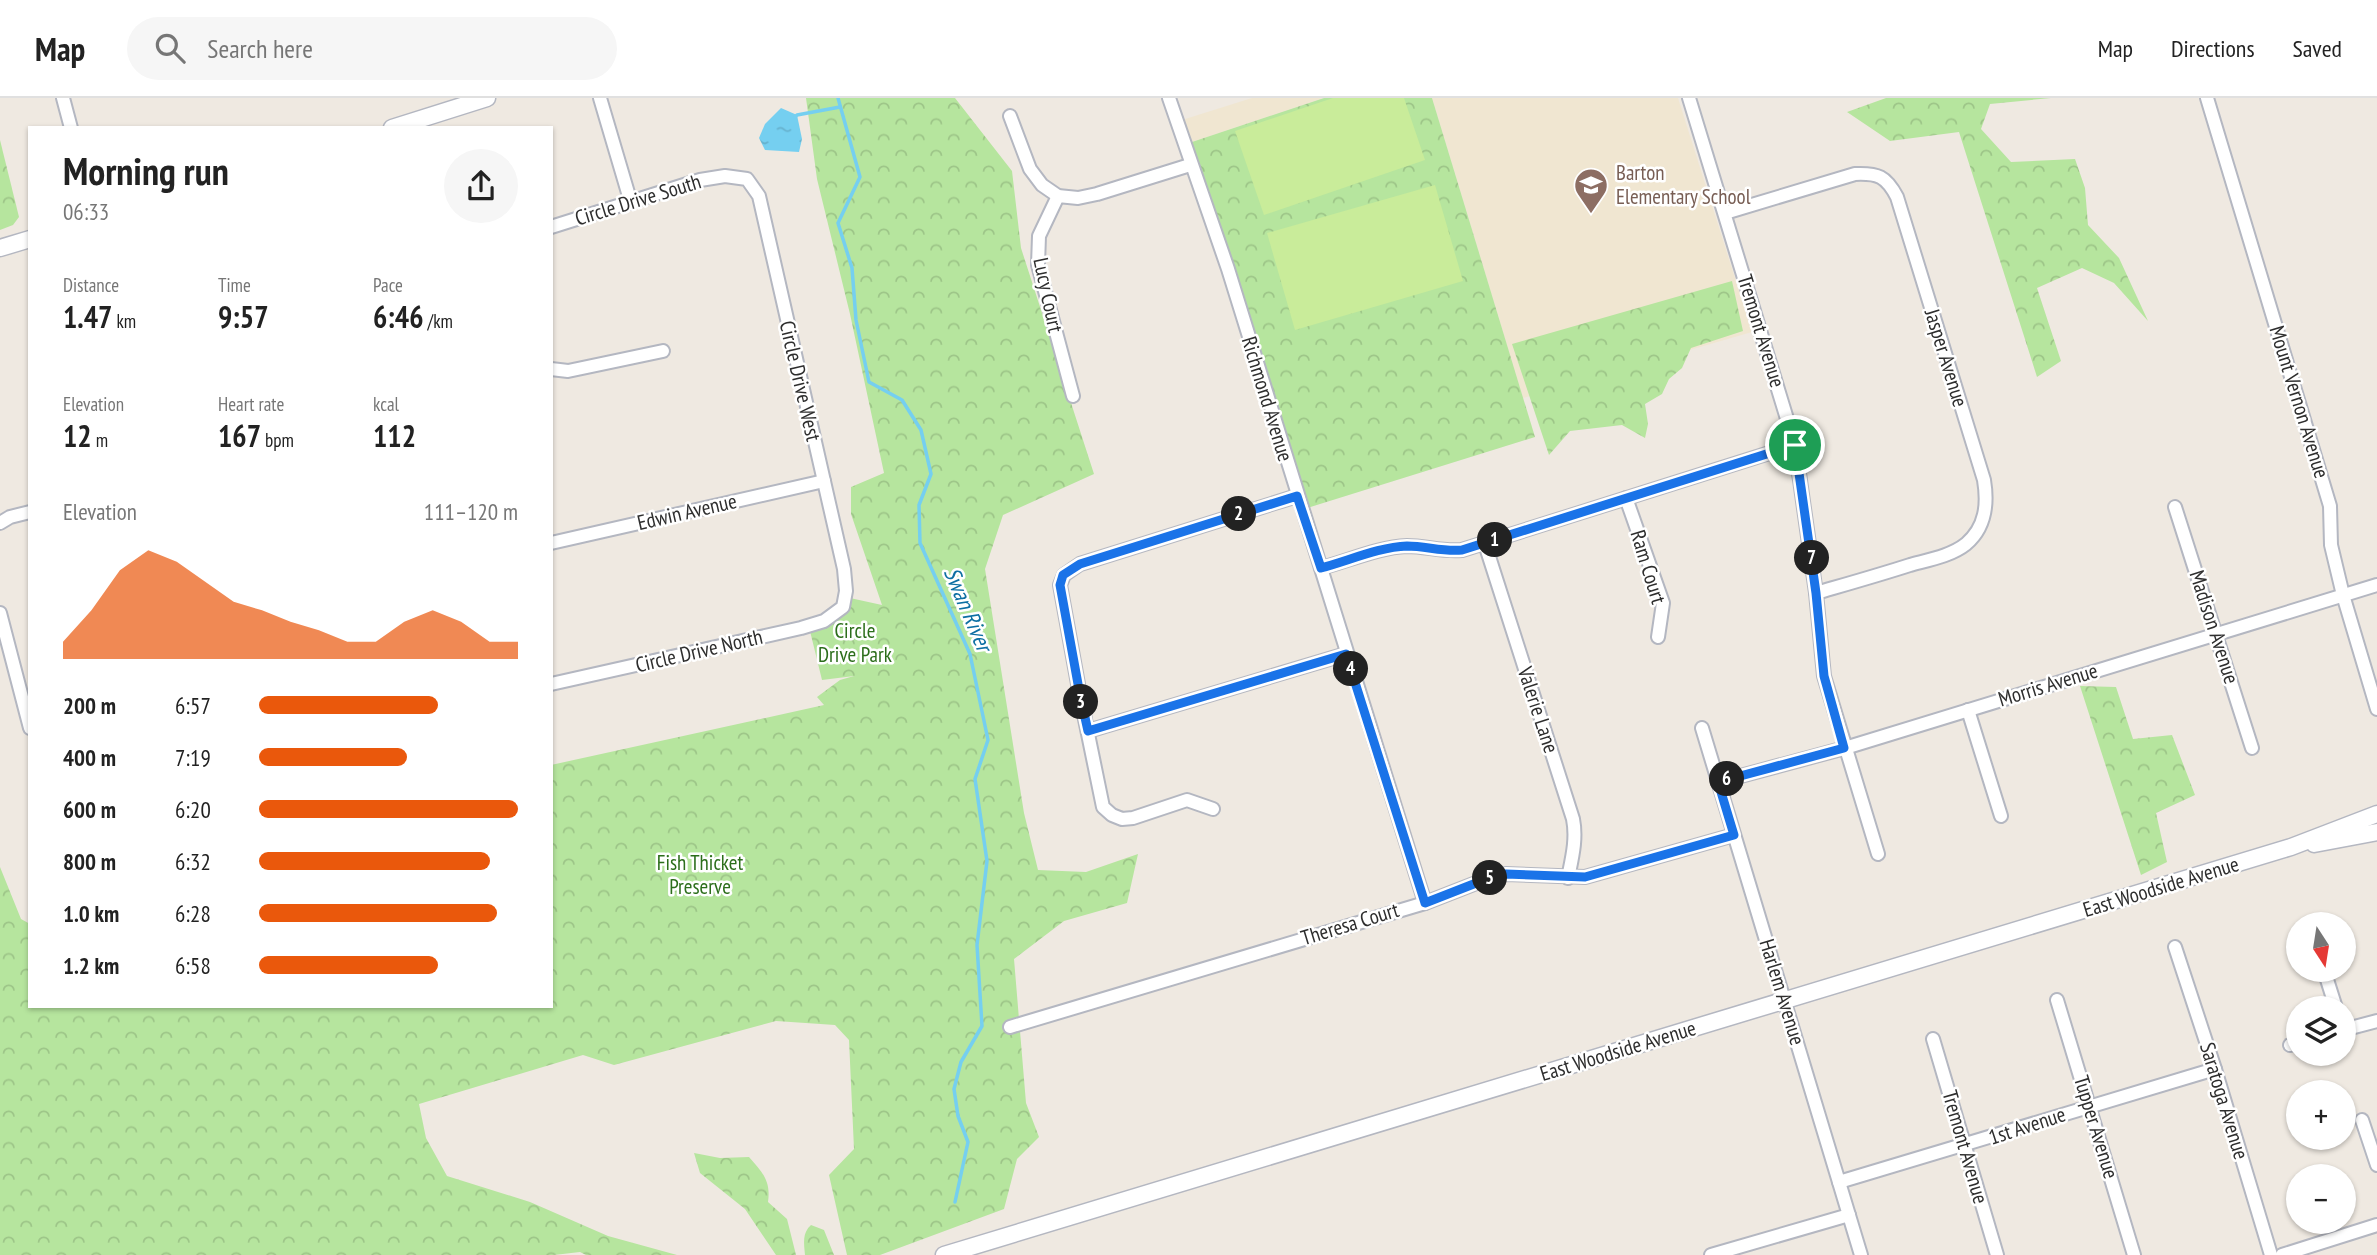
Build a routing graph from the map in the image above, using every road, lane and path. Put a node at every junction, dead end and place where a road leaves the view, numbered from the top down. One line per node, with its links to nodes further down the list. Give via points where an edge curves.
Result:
1 (63, 98): 8 (street)
2 (487, 98): 9 (main road)
3 (600, 98): 13 (street)
4 (1169, 98): 10 (street, Richmond Avenue)
5 (1689, 98): 14 (street, Tremont Avenue)
6 (2207, 98): 33 (street, Mount Vernon Avenue, via 2330,506 2331,545)
7 (1010, 116): 12 (street, via 1030,169)
8 (70, 126)
9 (397, 126)
10 (1190, 165): 12 (street, via 1097,194); 23 (street, Richmond Avenue, via 1228,269)
11 (725, 176): 13 (street, Circle Drive South); 22 (street, Circle Drive West, via 747,179 759,196)
12 (1058, 196): 20 (street, Lucy Court, via 1039,236 1038,265)
13 (631, 203): 15 (street, Circle Drive South)
14 (1725, 213): 21 (street, Tremont Avenue); 32 (street, Jasper Avenue, via 1855,174 1883,177 1897,197 1984,480 1985,516 1965,545)
15 (553, 226)
16 (28, 244): 17 (main road)
17 (0, 248)
18 (663, 351): 19 (street, via 568,371)
19 (553, 369)
20 (1073, 396)
21 (1795, 445): 24 (street); 32 (street, Tremont Avenue)
22 (824, 481): 28 (street, Edwin Avenue); 34 (street, Circle Drive West, via 844,569)
23 (1297, 496): 30 (street, Richmond Avenue); 44 (street, via 1080,564 1063,575 1062,599)
24 (1626, 498): 29 (street); 37 (street, Ram Court, via 1663,603)
25 (2175, 507): 36 (street, Madison Avenue)
26 (28, 512): 27 (street)
27 (0, 523)
28 (553, 543)
29 (1485, 544): 30 (street, via 1448,551 1407,546); 55 (street, Valerie Lane, via 1573,819)
30 (1321, 568): 38 (street, Richmond Avenue)
31 (2377, 585): 33 (street, Morris Avenue)
32 (1816, 593): 45 (street, Tremont Avenue, via 1824,676)
33 (2343, 595): 36 (street, Morris Avenue); 40 (street, Mount Vernon Avenue)
34 (843, 607): 39 (street, Circle Drive North, via 824,621 801,628)
35 (0, 613): 42 (street)
36 (2217, 634): 41 (street, Morris Avenue); 46 (street, Madison Avenue)
37 (1658, 637)
38 (1346, 654): 44 (street); 56 (street, Richmond Avenue)
39 (553, 684)
40 (2377, 709)
41 (1968, 710): 45 (street, Morris Avenue); 50 (street)
42 (28, 719)
43 (1702, 728): 47 (street, Harlem Avenue)
44 (1088, 731): 48 (street, via 1099,794 1112,815 1133,818 1187,800)
45 (1844, 748): 47 (street, Morris Avenue); 54 (street, Tremont Avenue)
46 (2252, 748)
47 (1718, 782): 52 (street, Harlem Avenue)
48 (1213, 809)
49 (2377, 814): 53 (main road, East Woodside Avenue)
50 (2001, 816)
51 (2377, 832): 53 (main road, East Woodside Avenue)
52 (1734, 835): 55 (street, Theresa Court); 59 (street, Harlem Avenue)
53 (2291, 847): 59 (main road, East Woodside Avenue)
54 (1878, 854)
55 (1568, 878): 56 (street, Theresa Court, via 1506,874)
56 (1425, 903): 61 (street, Theresa Court)
57 (2175, 947): 64 (street, Saratoga Avenue)
58 (2057, 1000): 65 (street, Tupper Avenue)
59 (1785, 1001): 69 (street, Harlem Avenue); 72 (main road, East Woodside Avenue)
60 (2377, 1021): 62 (street)
61 (1010, 1027)
62 (2356, 1027)
63 (1933, 1040): 67 (street, Tremont Avenue)
64 (2215, 1069): 65 (street, 1st Avenue); 77 (street, Saratoga Avenue)
65 (2090, 1105): 67 (street, 1st Avenue); 76 (street, Tupper Avenue)
66 (2362, 1120): 68 (street)
67 (1965, 1145): 69 (street, 1st Avenue); 75 (street, Tremont Avenue)
68 (2377, 1165)
69 (1839, 1182): 70 (street, Harlem Avenue)
70 (1849, 1215): 73 (street); 74 (street, Harlem Avenue)
71 (2377, 1225): 78 (street)
72 (944, 1255)
73 (1711, 1255)
74 (1861, 1255)
75 (1997, 1255)
76 (2134, 1255)
77 (2271, 1255)
78 (2283, 1255)

